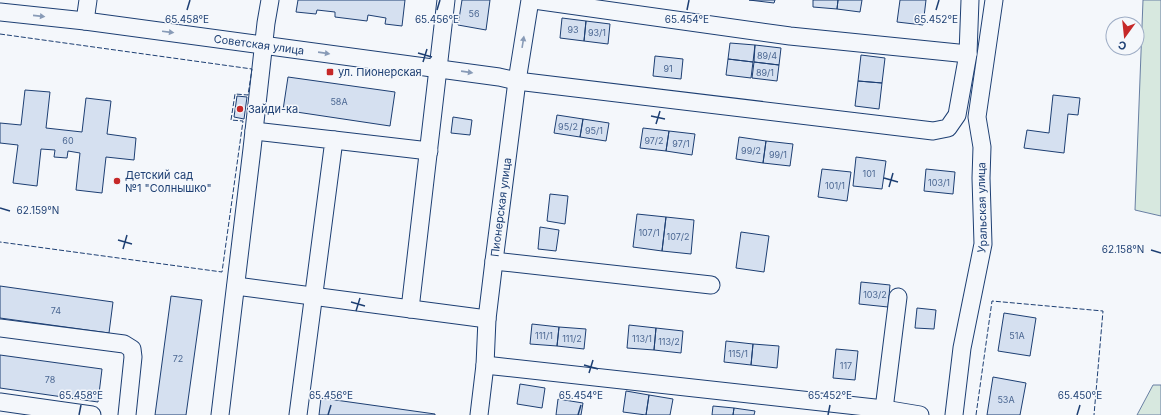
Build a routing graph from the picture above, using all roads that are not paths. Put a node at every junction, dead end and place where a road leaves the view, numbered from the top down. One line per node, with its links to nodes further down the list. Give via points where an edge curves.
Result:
1 (88, 0): 9 (street)
2 (270, 0): 10 (street)
3 (446, 0): 12 (street)
4 (530, 0): 13 (street, Пионерская улица, one-way to 4)
5 (534, 0): 11 (street, via 790,36)
6 (970, 0): 11 (street)
7 (994, 0): 15 (street, Уральская улица)
8 (0, 12): 9 (street, Советская улица, one-way to 9)
9 (86, 21): 10 (street, Советская улица, one-way to 10)
10 (264, 45): 12 (street, Советская улица, one-way to 12); 16 (street)
11 (968, 54): 14 (street)
12 (438, 68): 13 (street, Советская улица, one-way to 13); 18 (street)
13 (517, 80): 14 (street, Советская улица, via 933,131 948,128); 19 (street, Пионерская улица)
14 (957, 115): 15 (street, via 970,114)
15 (977, 117): 36 (street, Уральская улица, via 982,147 983,244 962,348)
16 (254, 131): 17 (street); 21 (street)
17 (334, 140): 18 (street); 22 (street)
18 (429, 151): 24 (street)
19 (494, 261): 20 (street); 25 (street, Пионерская улица)
20 (711, 285)
21 (236, 286): 22 (street); 32 (street)
22 (313, 296): 24 (street); 33 (street)
23 (898, 297): 29 (street)
24 (410, 309): 25 (street)
25 (487, 319): 27 (street, Пионерская улица)
26 (0, 328): 31 (street, via 124,344 132,348)
27 (485, 365): 29 (street); 34 (street, Пионерская улица)
28 (0, 402): 30 (street)
29 (884, 409): 35 (street)
30 (92, 415)
31 (126, 415)
32 (220, 415)
33 (298, 415)
34 (479, 415)
35 (920, 415)
36 (954, 415)

